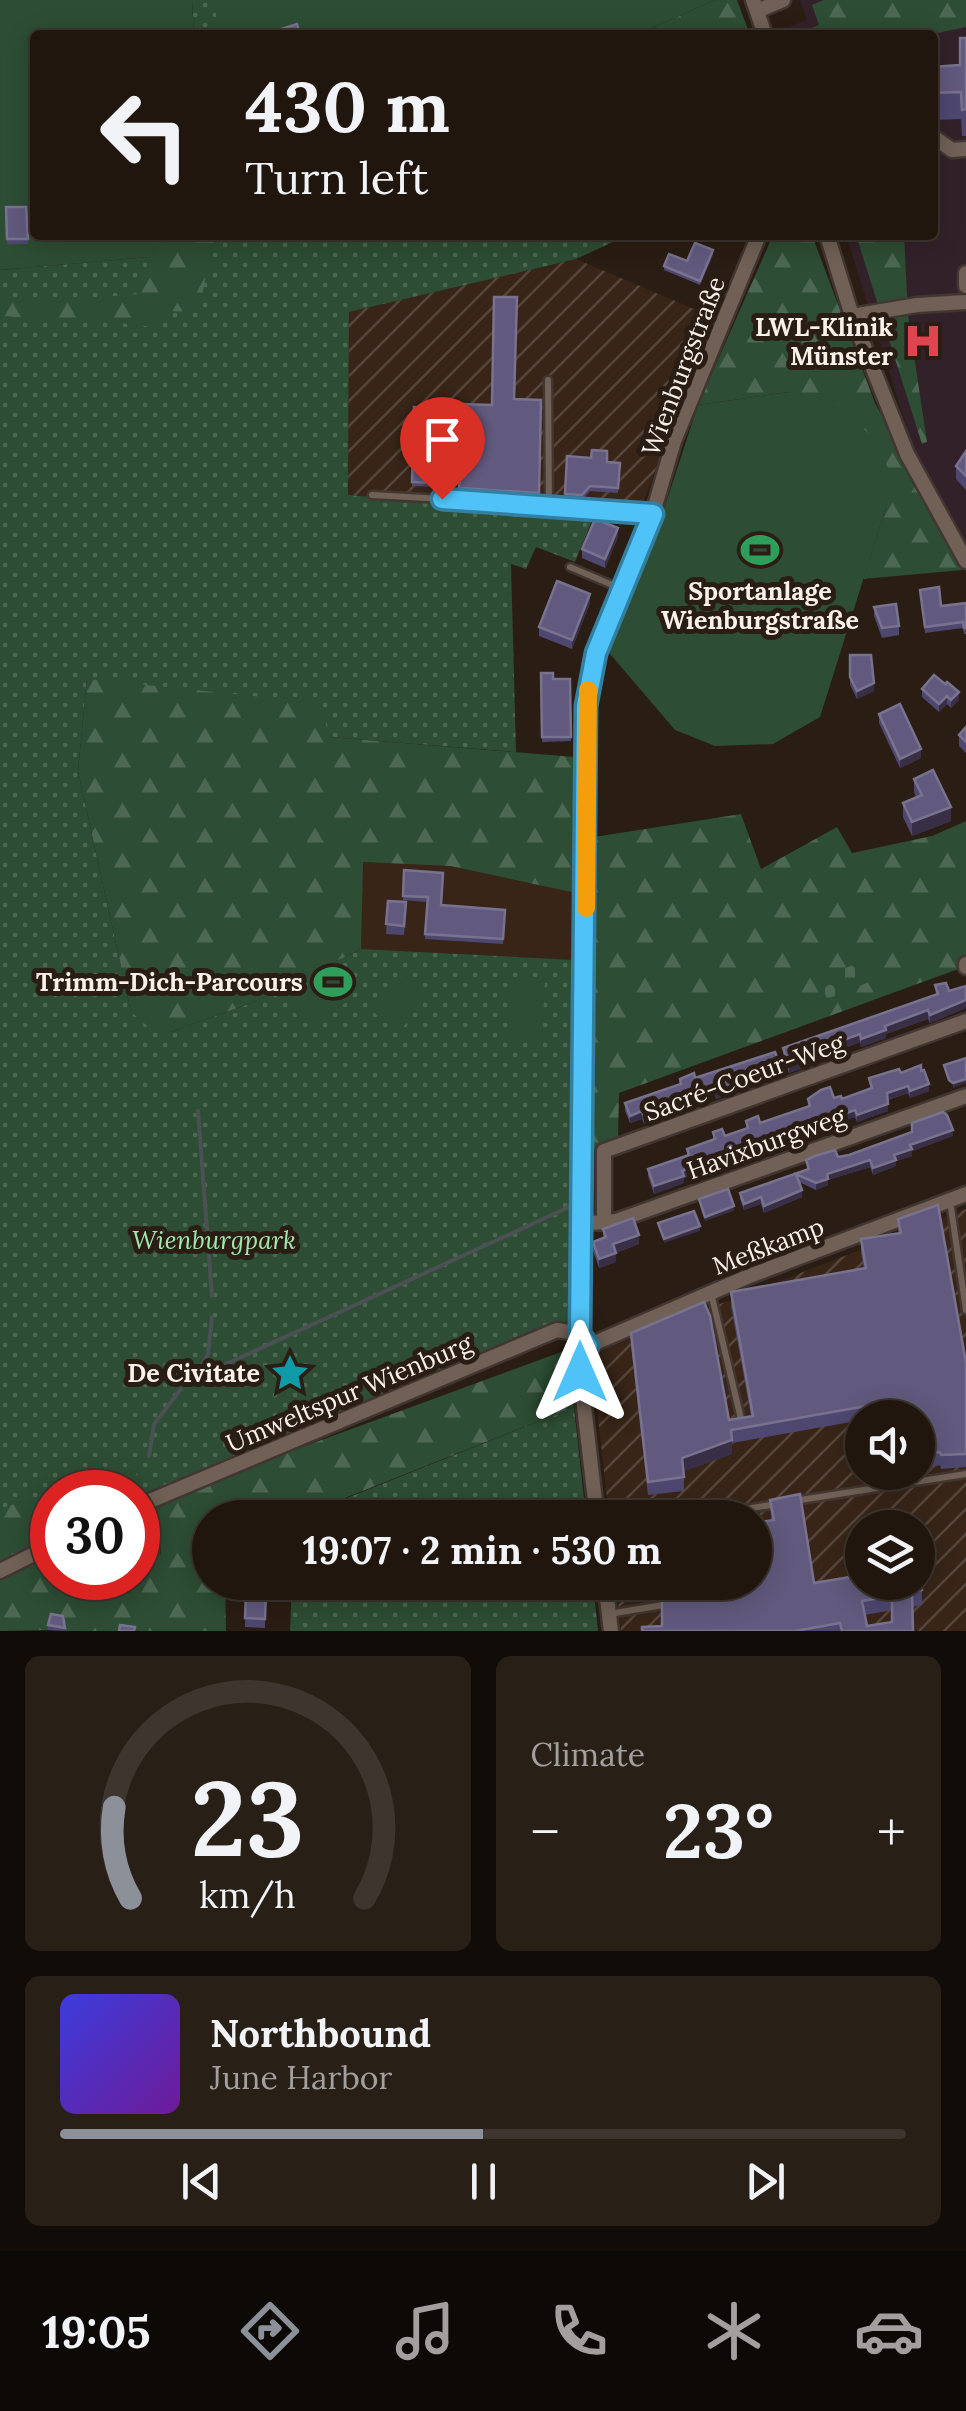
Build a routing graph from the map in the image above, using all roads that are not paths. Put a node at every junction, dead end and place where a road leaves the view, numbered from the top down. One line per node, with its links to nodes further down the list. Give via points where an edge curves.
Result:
1 (783, 0): 2 (street)
2 (755, 5): 3 (street)
3 (762, 30)
4 (938, 140): 5 (street, via 952,150)
5 (966, 149)
6 (757, 240): 15 (street, Wienburgstraße, via 674,441)
7 (829, 240): 11 (street)
8 (966, 274): 9 (street)
9 (966, 286)
10 (966, 302): 11 (street)
11 (852, 316): 16 (street, via 907,454)
12 (548, 380): 14 (lane)
13 (372, 494): 14 (lane)
14 (549, 505): 15 (lane)
15 (653, 514): 18 (street, Wienburgstraße)
16 (966, 561)
17 (570, 567): 18 (lane)
18 (623, 589): 23 (street, Wienburgstraße, via 596,653 586,706)
19 (966, 1022): 24 (street, Sacré-Coeur-Weg, via 604,1151)
20 (966, 1096): 24 (street, Havixburgweg)
21 (966, 1194): 22 (street, Meßkamp)
22 (950, 1200): 25 (street, Meßkamp); 26 (lane)
23 (579, 1224): 24 (street, Havixburgweg); 27 (street, Wienburgstraße)
24 (604, 1224)
25 (711, 1292): 27 (street, Meßkamp); 28 (lane)
26 (966, 1310)
27 (584, 1340): 30 (street, Umweltspur Wienburg, via 558,1330); 31 (street, Wienburgstraße, via 580,1372)
28 (741, 1419)
29 (966, 1474): 32 (lane)
30 (160, 1497)
31 (595, 1500)
32 (772, 1507)
33 (30, 1556): 34 (street)
34 (0, 1571)
35 (607, 1600): 37 (street)
36 (680, 1600): 37 (lane)
37 (609, 1614): 38 (street)
38 (611, 1631)

